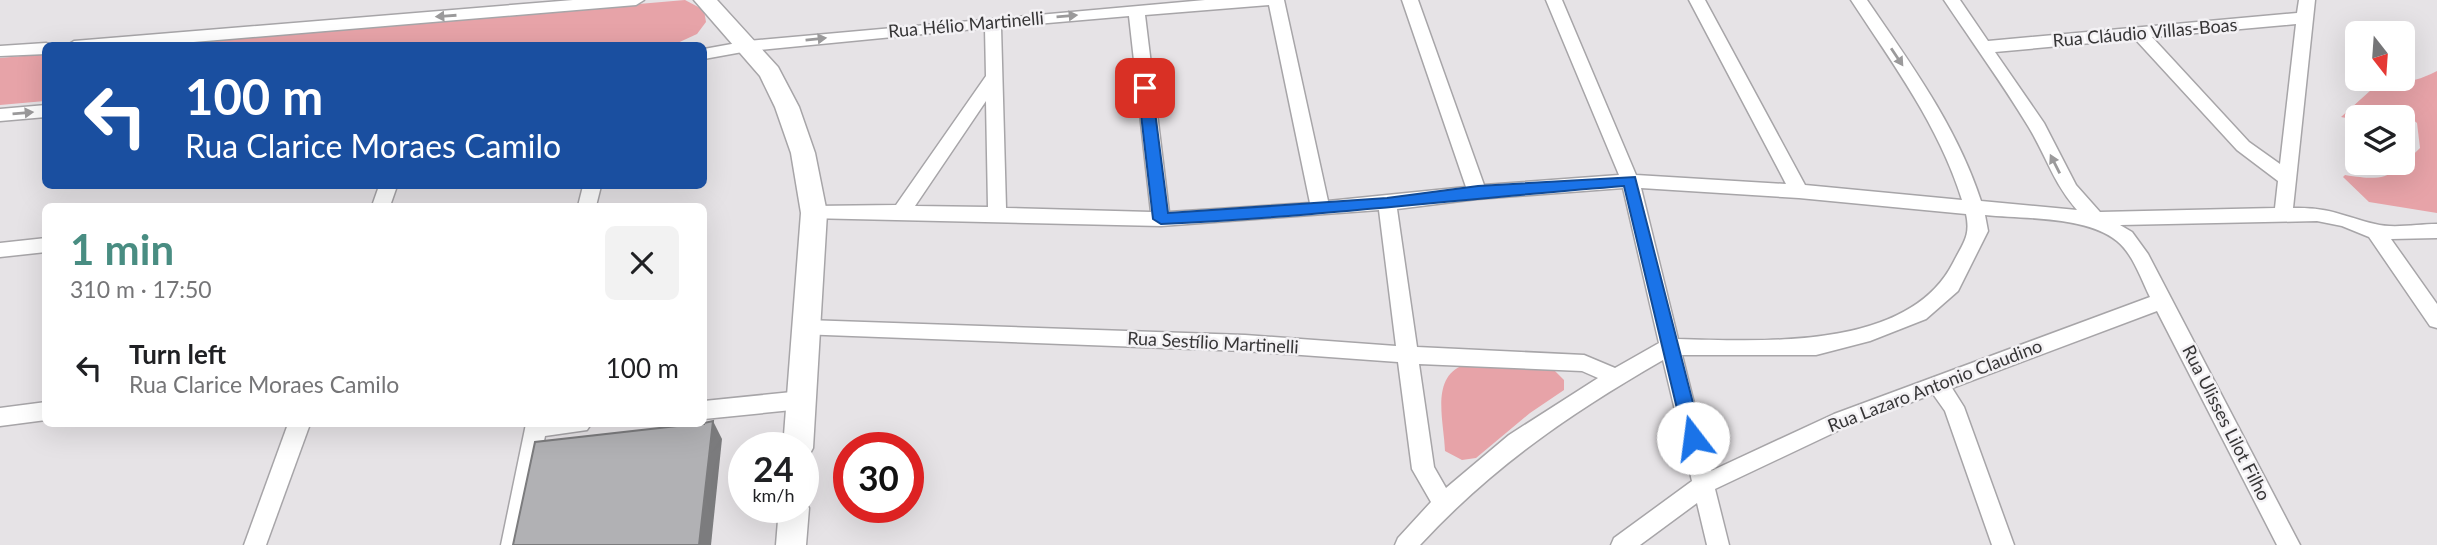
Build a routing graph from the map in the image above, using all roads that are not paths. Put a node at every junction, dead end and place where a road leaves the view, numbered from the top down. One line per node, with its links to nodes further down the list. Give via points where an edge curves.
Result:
1 (636, 0): 10 (street)
2 (705, 0): 16 (main road)
3 (1269, 0): 12 (street, Rua Hélio Martinelli)
4 (1276, 0): 30 (street)
5 (1410, 0): 26 (street)
6 (1554, 0): 25 (street)
7 (1697, 0): 27 (street)
8 (1859, 0): 29 (street, one-way to 29, via 1922,93 1962,170)
9 (1952, 0): 17 (street)
10 (470, 7): 15 (street, one-way to 15)
11 (2306, 9): 14 (street, Rua Cláudio Villas-Boas); 24 (street)
12 (1136, 10): 13 (street, Rua Hélio Martinelli, one-way to 12); 35 (street)
13 (993, 22): 16 (street, Rua Hélio Martinelli, one-way to 13); 21 (street)
14 (2140, 34): 17 (street, Rua Cláudio Villas-Boas); 24 (street, via 2243,146)
15 (115, 42)
16 (748, 46): 20 (street); 32 (main road, via 770,72 787,107 803,153)
17 (1985, 47): 36 (street, one-way to 17, via 2070,190 2038,127)
18 (42, 48): 19 (street)
19 (0, 51)
20 (707, 53)
21 (995, 75): 31 (street); 33 (street)
22 (42, 111): 23 (street, one-way to 22)
23 (0, 115)
24 (2288, 180): 34 (street)
25 (1630, 181): 26 (street); 27 (street); 44 (street)
26 (1478, 191): 28 (street)
27 (1799, 191): 29 (street)
28 (1387, 203): 30 (street); 45 (street)
29 (1974, 207): 36 (street); 44 (street, via 1979,231 1951,286 1919,314 1815,347)
30 (1320, 208): 35 (street)
31 (901, 212): 32 (street); 33 (street)
32 (814, 213): 43 (main road)
33 (997, 215): 35 (street)
34 (2283, 216): 36 (street); 38 (street, via 2317,214)
35 (1161, 219)
36 (2095, 219): 41 (street, via 2126,237)
37 (2437, 231): 38 (street)
38 (2376, 232): 42 (street)
39 (42, 245): 40 (street)
40 (0, 250)
41 (2162, 301): 47 (street, Rua Lazaro Antonio Claudino); 65 (street, Rua Ulisses Lilot Filho)
42 (2437, 320)
43 (806, 328): 45 (street, Rua Sestílio Martinelli, via 1245,343); 48 (main road)
44 (1669, 347): 46 (street); 55 (street)
45 (1409, 355): 46 (street, Rua Sestílio Martinelli, via 1584,363); 56 (street, via 1423,469)
46 (1616, 377): 56 (street, via 1517,442)
47 (1938, 385): 55 (street, Rua Lazaro Antonio Claudino, via 1841,420); 64 (street, via 1954,407)
48 (802, 400): 49 (street); 54 (main road)
49 (707, 410)
50 (42, 412): 51 (street)
51 (0, 417)
52 (298, 427): 58 (street)
53 (536, 427): 59 (street)
54 (799, 432)
55 (1705, 484): 62 (street, Rua Lazaro Antonio Claudino); 63 (street)
56 (1444, 504): 61 (street)
57 (793, 523): 60 (main road)
58 (255, 545)
59 (512, 545)
60 (791, 545)
61 (1406, 545)
62 (1622, 545)
63 (1718, 545)
64 (2003, 545)
65 (2289, 545)

